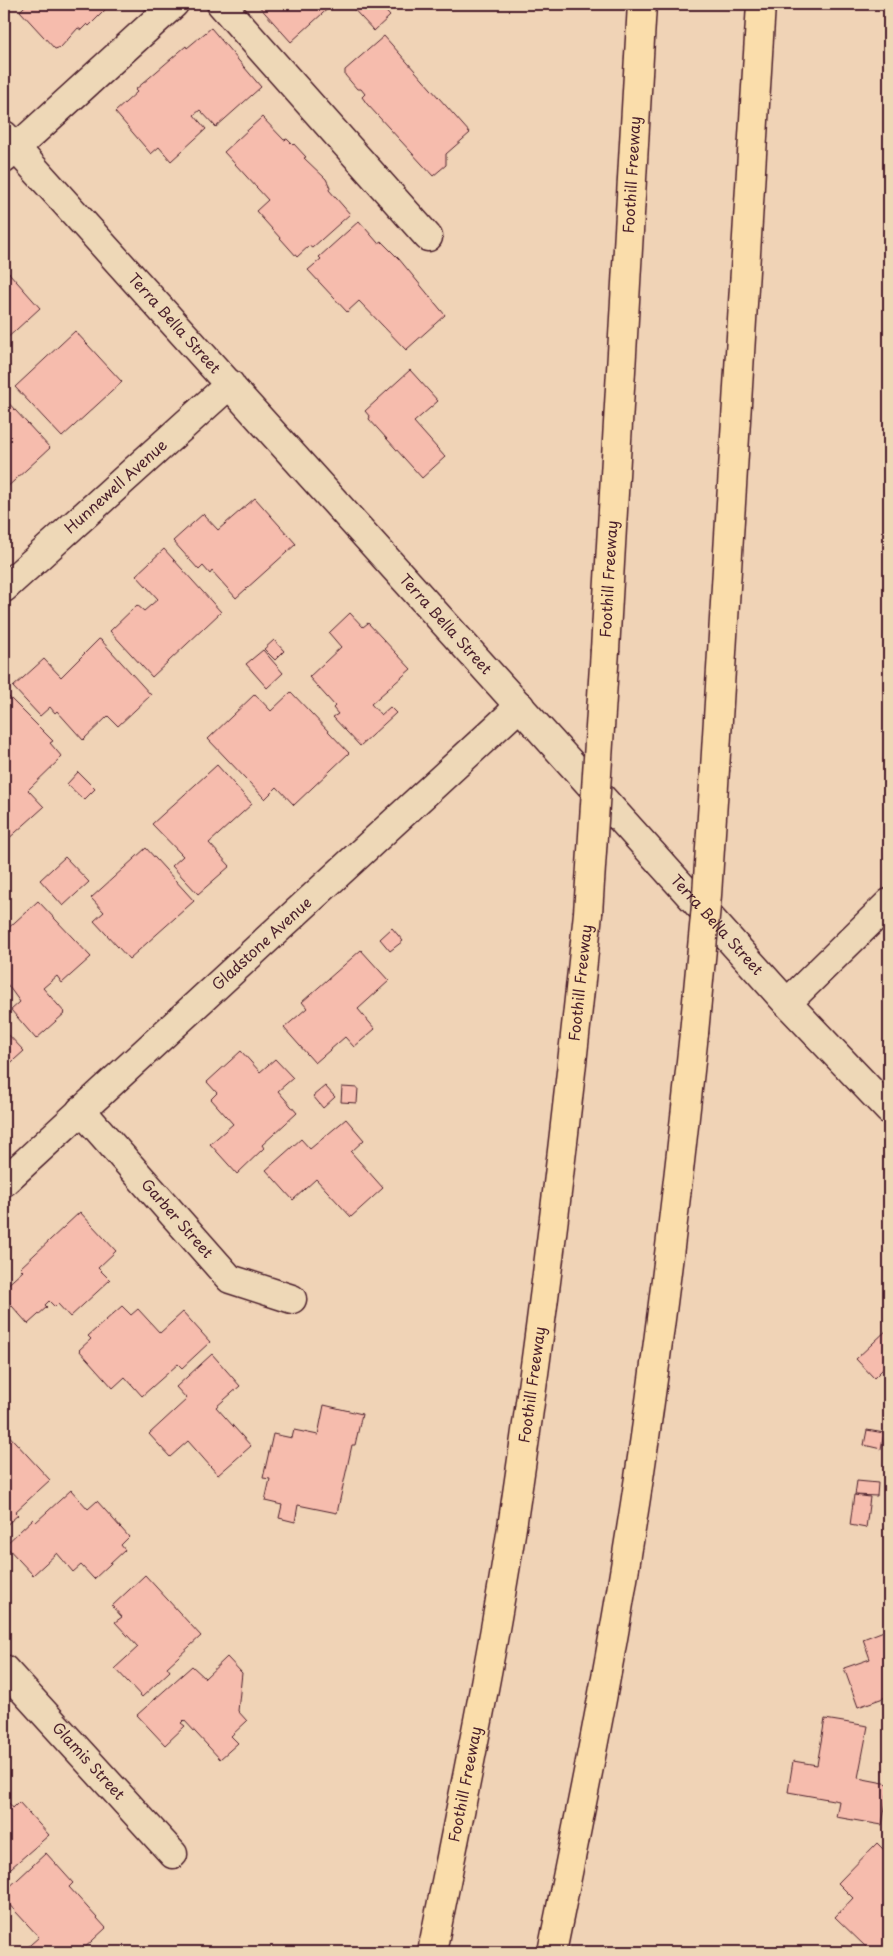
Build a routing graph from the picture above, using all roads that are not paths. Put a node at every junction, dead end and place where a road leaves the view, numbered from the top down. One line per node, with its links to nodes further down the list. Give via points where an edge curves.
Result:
1 (174, 4): 5 (street)
2 (220, 4): 6 (street)
3 (642, 4): 18 (highway, Foothill Freeway, bridge, via 598,782 588,913 558,1195 514,1510 487,1671)
4 (761, 4): 19 (highway, bridge, via 707,895 694,1032 675,1208 628,1548)
5 (8, 148): 7 (street, Terra Bella Street)
6 (428, 237)
7 (230, 384): 8 (street, Hunnewell Avenue); 9 (street, Terra Bella Street)
8 (4, 588)
9 (520, 706): 11 (street, Terra Bella Street); 12 (street, Gladstone Avenue)
10 (889, 903): 11 (street)
11 (787, 1003): 13 (street, Terra Bella Street)
12 (82, 1110): 14 (street, Gladstone Avenue); 15 (street, Garber Street, via 230,1279)
13 (889, 1110)
14 (4, 1182)
15 (292, 1299)
16 (4, 1669): 17 (street, Glamis Street)
17 (173, 1854)
18 (432, 1952)
19 (552, 1952)

